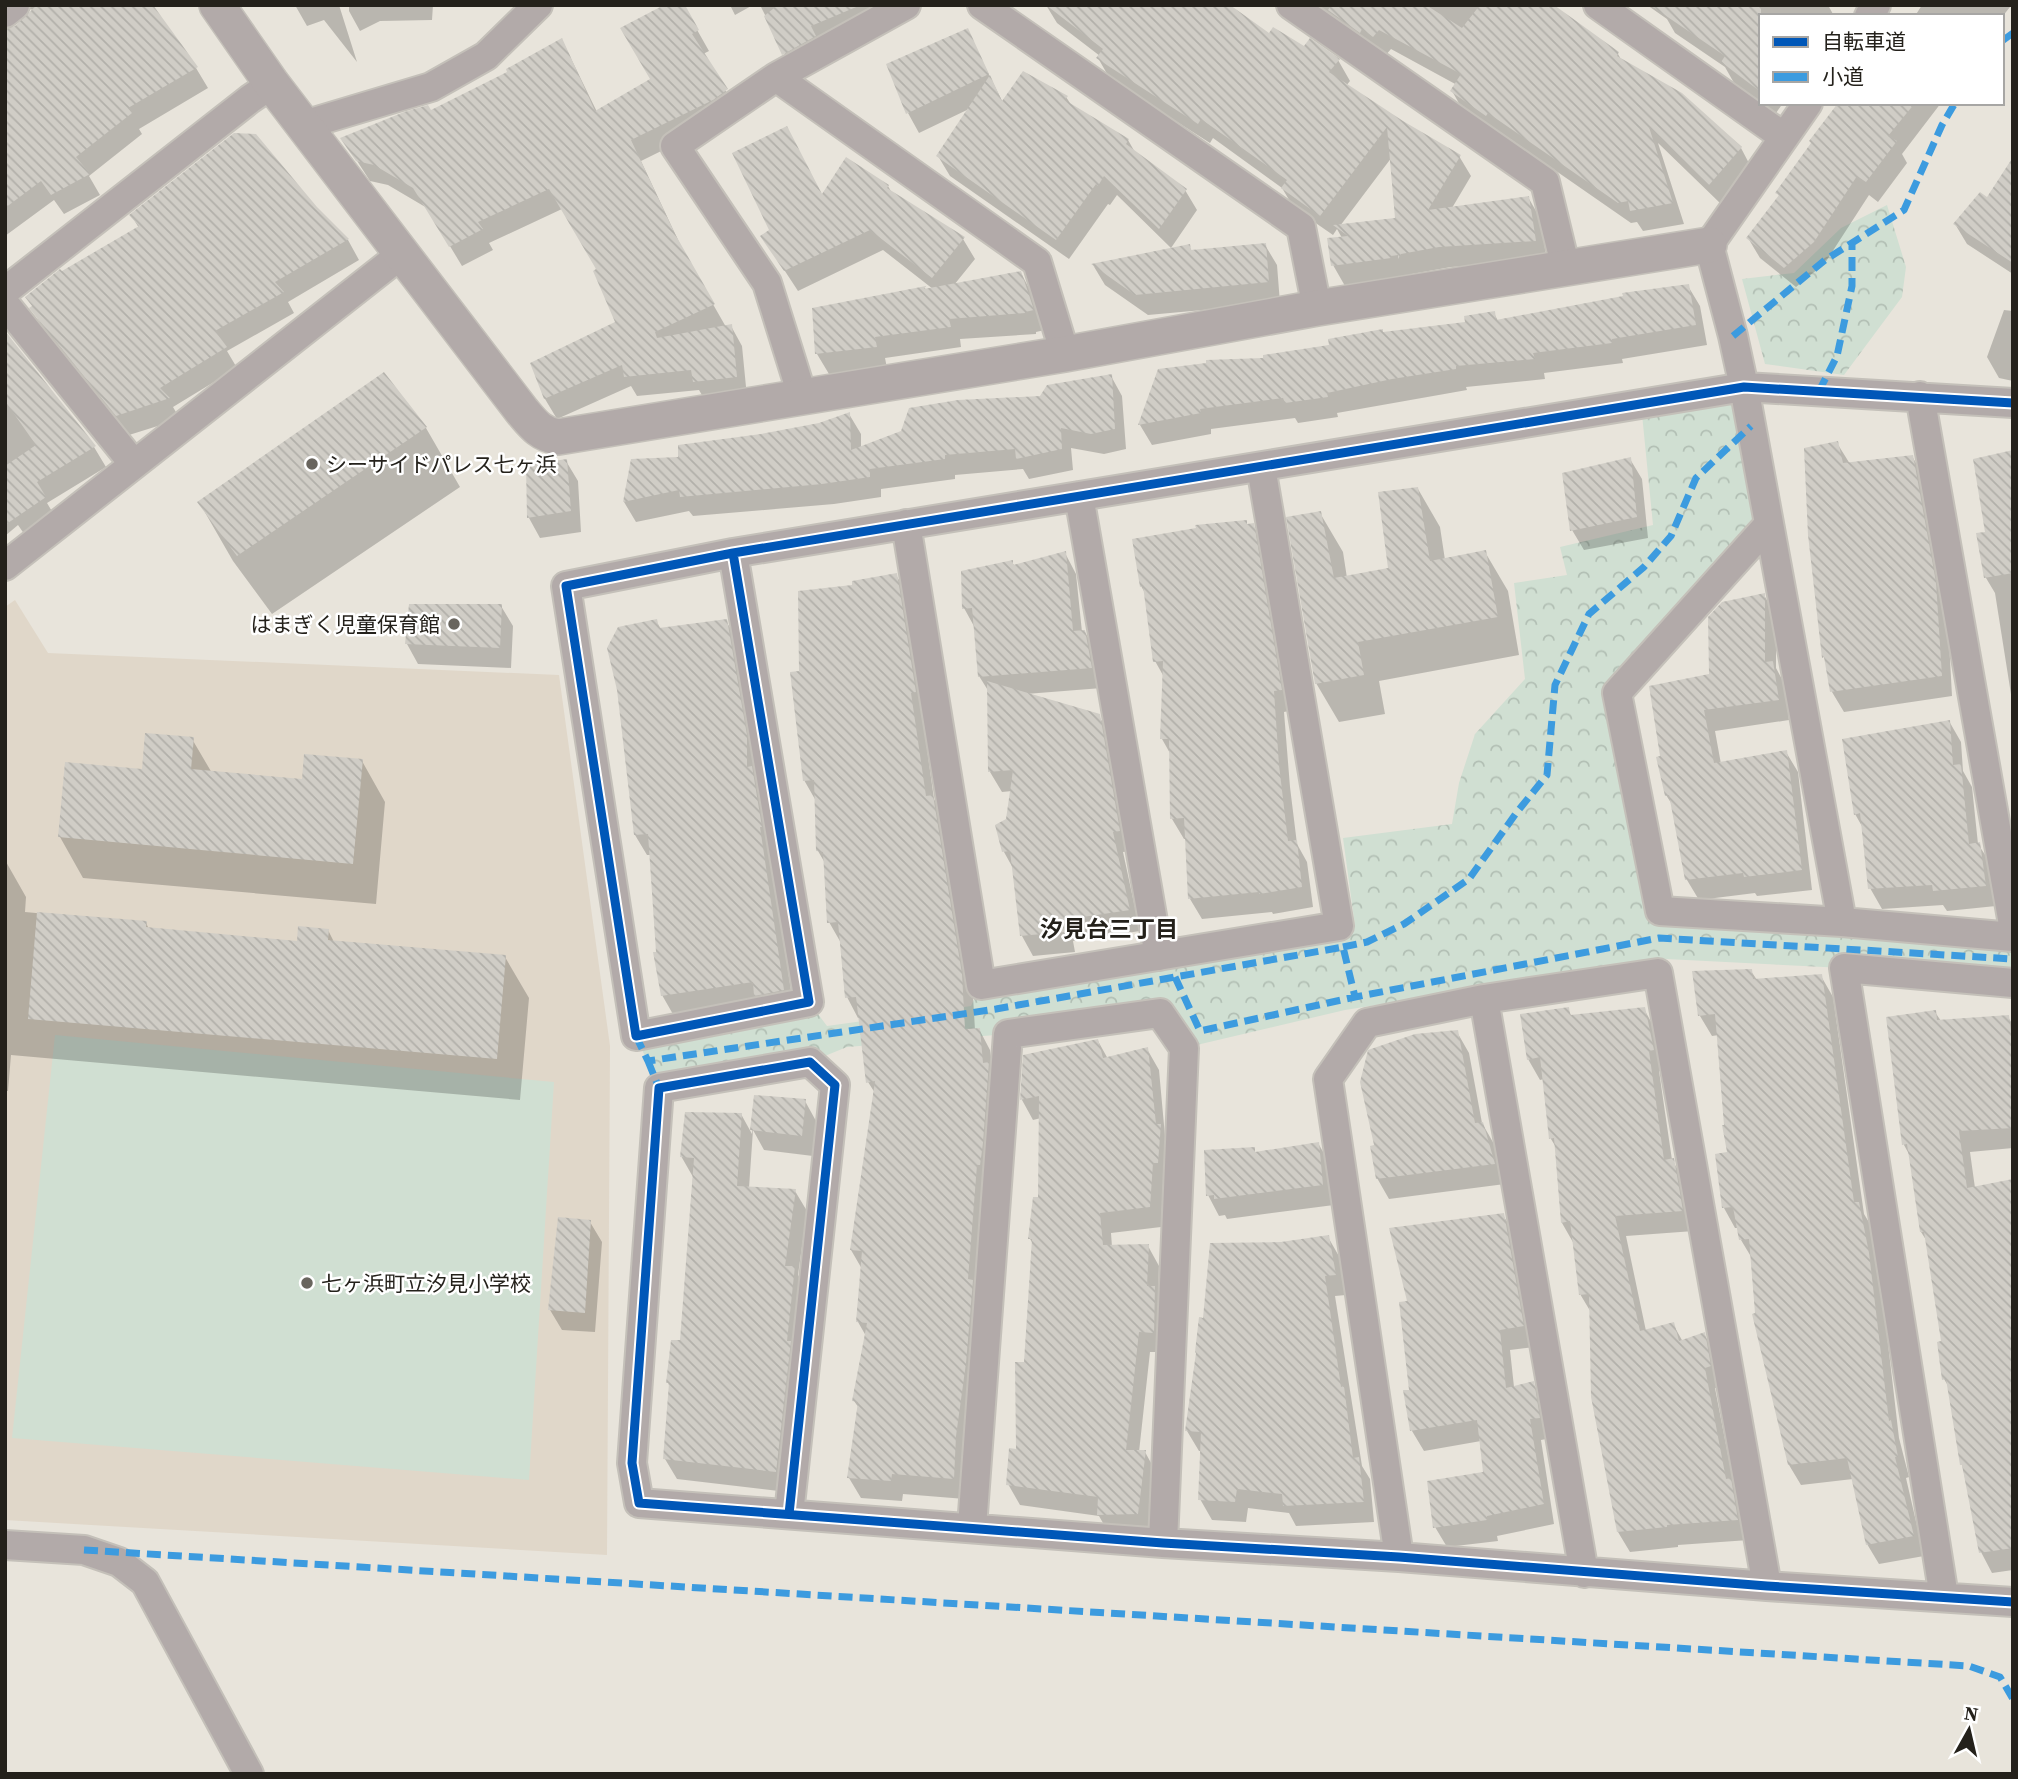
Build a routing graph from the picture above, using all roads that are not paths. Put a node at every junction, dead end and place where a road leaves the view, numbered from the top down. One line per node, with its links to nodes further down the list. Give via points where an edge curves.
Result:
1 (15, 5): 8 (street)
2 (217, 5): 10 (street)
3 (538, 5): 12 (street, via 486,56 431,87)
4 (906, 5): 9 (street)
5 (982, 5): 19 (street, via 1301,227)
6 (1291, 5): 16 (street, via 1545,182)
7 (1598, 5): 13 (street)
8 (5, 13)
9 (776, 77): 20 (street, via 1037,262); 22 (street, via 675,146 767,283)
10 (272, 84): 12 (street); 17 (street)
11 (1807, 105): 13 (street)
12 (304, 125): 15 (street)
13 (1784, 137): 14 (street)
14 (1709, 245): 16 (street); 21 (street)
15 (403, 253): 22 (street, via 522,411 548,435 558,437); 25 (street)
16 (1566, 269): 19 (street)
17 (5, 291)
18 (5, 304): 25 (street)
19 (1317, 309): 20 (street)
20 (1065, 354): 22 (street)
21 (1744, 387): 23 (street); 26 (street); 29 (street)
22 (802, 395)
23 (1920, 396): 24 (street); 33 (street)
24 (2013, 403)
25 (133, 463): 31 (street)
26 (1261, 467): 27 (street); 35 (street, via 1339,926)
27 (1079, 496): 28 (street); 35 (street)
28 (906, 524): 30 (street); 35 (street, via 981,985)
29 (1769, 524): 32 (street); 32 (street, via 1617,693 1660,911)
30 (733, 553): 30 (street, via 808,1002 636,1036 566,586)
31 (5, 566)
32 (1842, 922): 34 (street)
33 (2013, 924)
34 (2013, 937)
35 (1159, 956)
36 (2013, 983): 45 (street, via 1844,968)
37 (1484, 999): 42 (street, via 1367,1023 1328,1079); 43 (street); 44 (street, via 1658,973)
38 (789, 1514): 38 (street, via 639,1503 632,1462 659,1088 810,1062 835,1085); 39 (street)
39 (972, 1527): 40 (street); 40 (street, via 1009,1034 1160,1013 1184,1048)
40 (1163, 1543): 42 (street)
41 (5, 1545): 47 (street, via 84,1550 119,1562 145,1582)
42 (1399, 1557): 43 (street)
43 (1584, 1573): 44 (street)
44 (1767, 1586): 45 (street)
45 (1944, 1597): 46 (street)
46 (2013, 1602)
47 (249, 1774)

